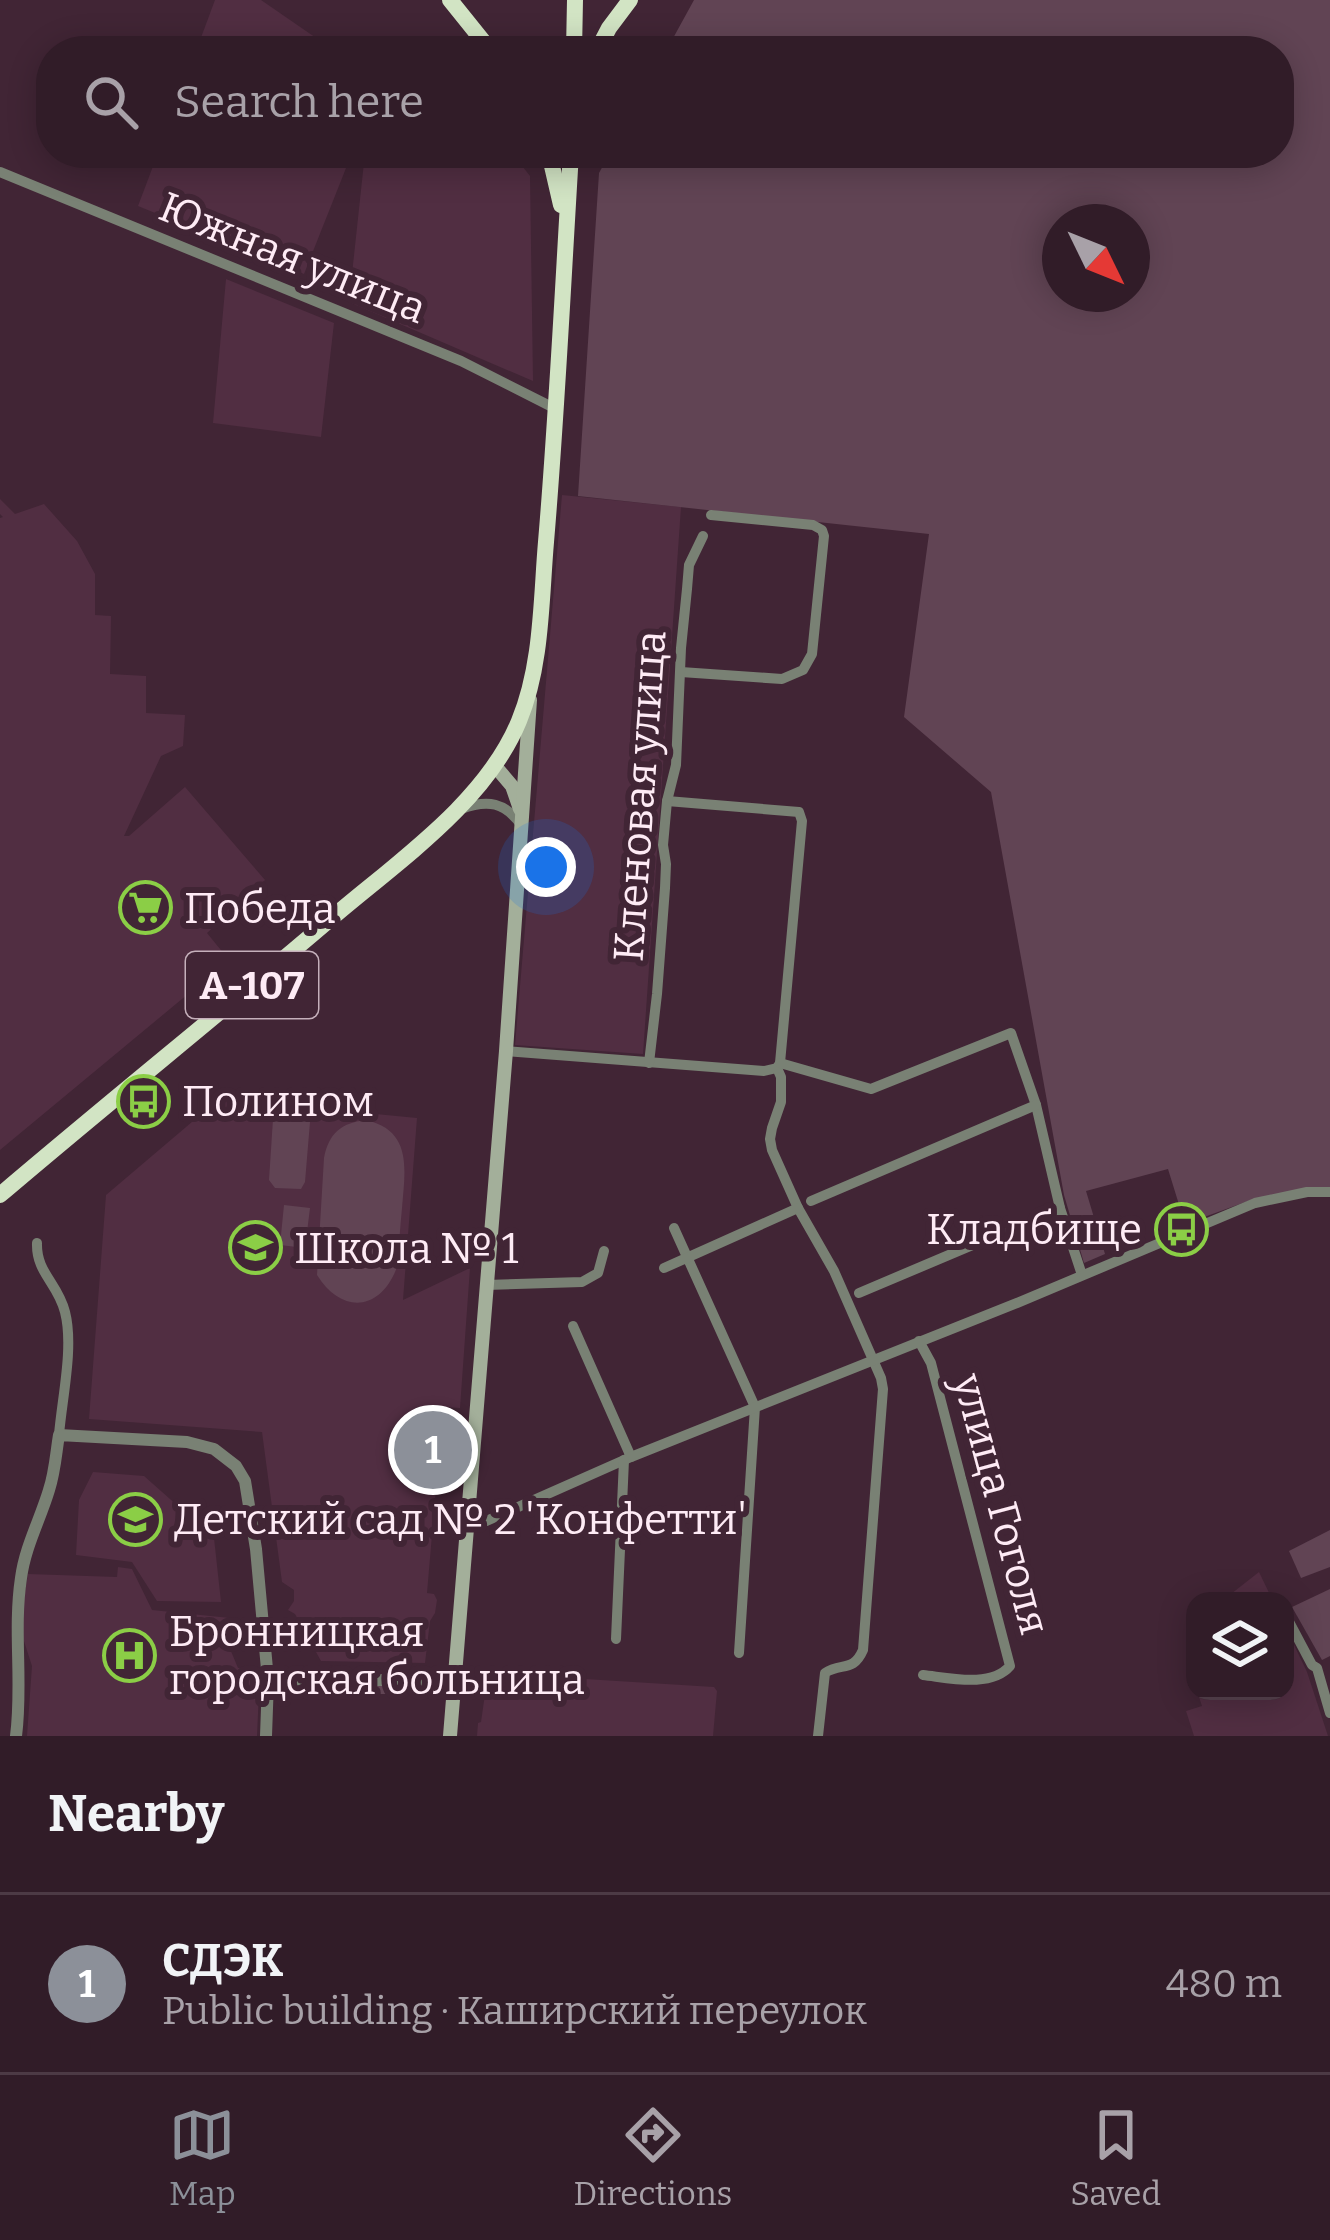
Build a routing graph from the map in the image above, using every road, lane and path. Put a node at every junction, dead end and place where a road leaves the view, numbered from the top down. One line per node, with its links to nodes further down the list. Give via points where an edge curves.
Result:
1 (450, 0): 5 (highway)
2 (564, 0): 6 (highway)
3 (575, 0): 7 (highway)
4 (630, 0): 8 (highway)
5 (479, 36)
6 (564, 36)
7 (574, 36)
8 (605, 36)
9 (552, 168): 13 (highway)
10 (566, 168): 13 (highway, А-107)
11 (567, 168): 14 (highway, А-107)
12 (0, 172): 15 (street, Южная улица, via 461,361)
13 (563, 218): 14 (highway, А-107)
14 (563, 282): 15 (highway, А-107)
15 (558, 410): 19 (highway, А-107)
16 (711, 515): 18 (street, via 822,530 812,654 782,679)
17 (703, 536): 18 (street, Кленовая улица, via 689,565)
18 (681, 672): 21 (street, Кленовая улица)
19 (532, 676): 20 (highway, А-107); 23 (main road)
20 (495, 766): 22 (highway, А-107); 23 (main road, via 512,786)
21 (667, 801): 25 (street, Кленовая улица); 26 (street, via 799,812)
22 (453, 814): 23 (street, via 491,802); 29 (highway, А-107)
23 (522, 826): 24 (main road)
24 (506, 1051): 25 (street); 39 (main road)
25 (649, 1063): 26 (street)
26 (779, 1066): 27 (street, via 871,1089 1011,1033); 31 (street, via 781,1102 770,1139)
27 (1036, 1105): 30 (street); 32 (street)
28 (1330, 1192): 38 (street, via 1255,1203)
29 (0, 1195)
30 (811, 1201)
31 (798, 1208): 36 (street); 43 (street)
32 (1060, 1208): 38 (street); 40 (street)
33 (674, 1228): 36 (street)
34 (37, 1243): 45 (street, via 68,1329)
35 (604, 1251): 39 (street, via 598,1273 582,1282)
36 (689, 1258): 37 (street); 44 (street)
37 (664, 1268)
38 (1082, 1275): 42 (street)
39 (486, 1285): 47 (main road)
40 (860, 1293)
41 (572, 1326): 46 (street)
42 (920, 1341): 43 (street); 51 (street, улица Гоголя, via 1010,1666 997,1678)
43 (873, 1359): 44 (street); 58 (street, via 883,1389 863,1650 853,1665 825,1673)
44 (755, 1407): 46 (street); 50 (street)
45 (58, 1435): 52 (street, via 187,1442 236,1466 249,1499); 55 (street, via 20,1580)
46 (627, 1458): 47 (street); 49 (street)
47 (466, 1530): 53 (main road)
48 (1294, 1631): 54 (street, via 1317,1668)
49 (616, 1639)
50 (739, 1653)
51 (923, 1675)
52 (268, 1680): 53 (street); 56 (street)
53 (454, 1680): 57 (main road)
54 (1330, 1713)
55 (16, 1736)
56 (266, 1736)
57 (450, 1736)
58 (818, 1736)

